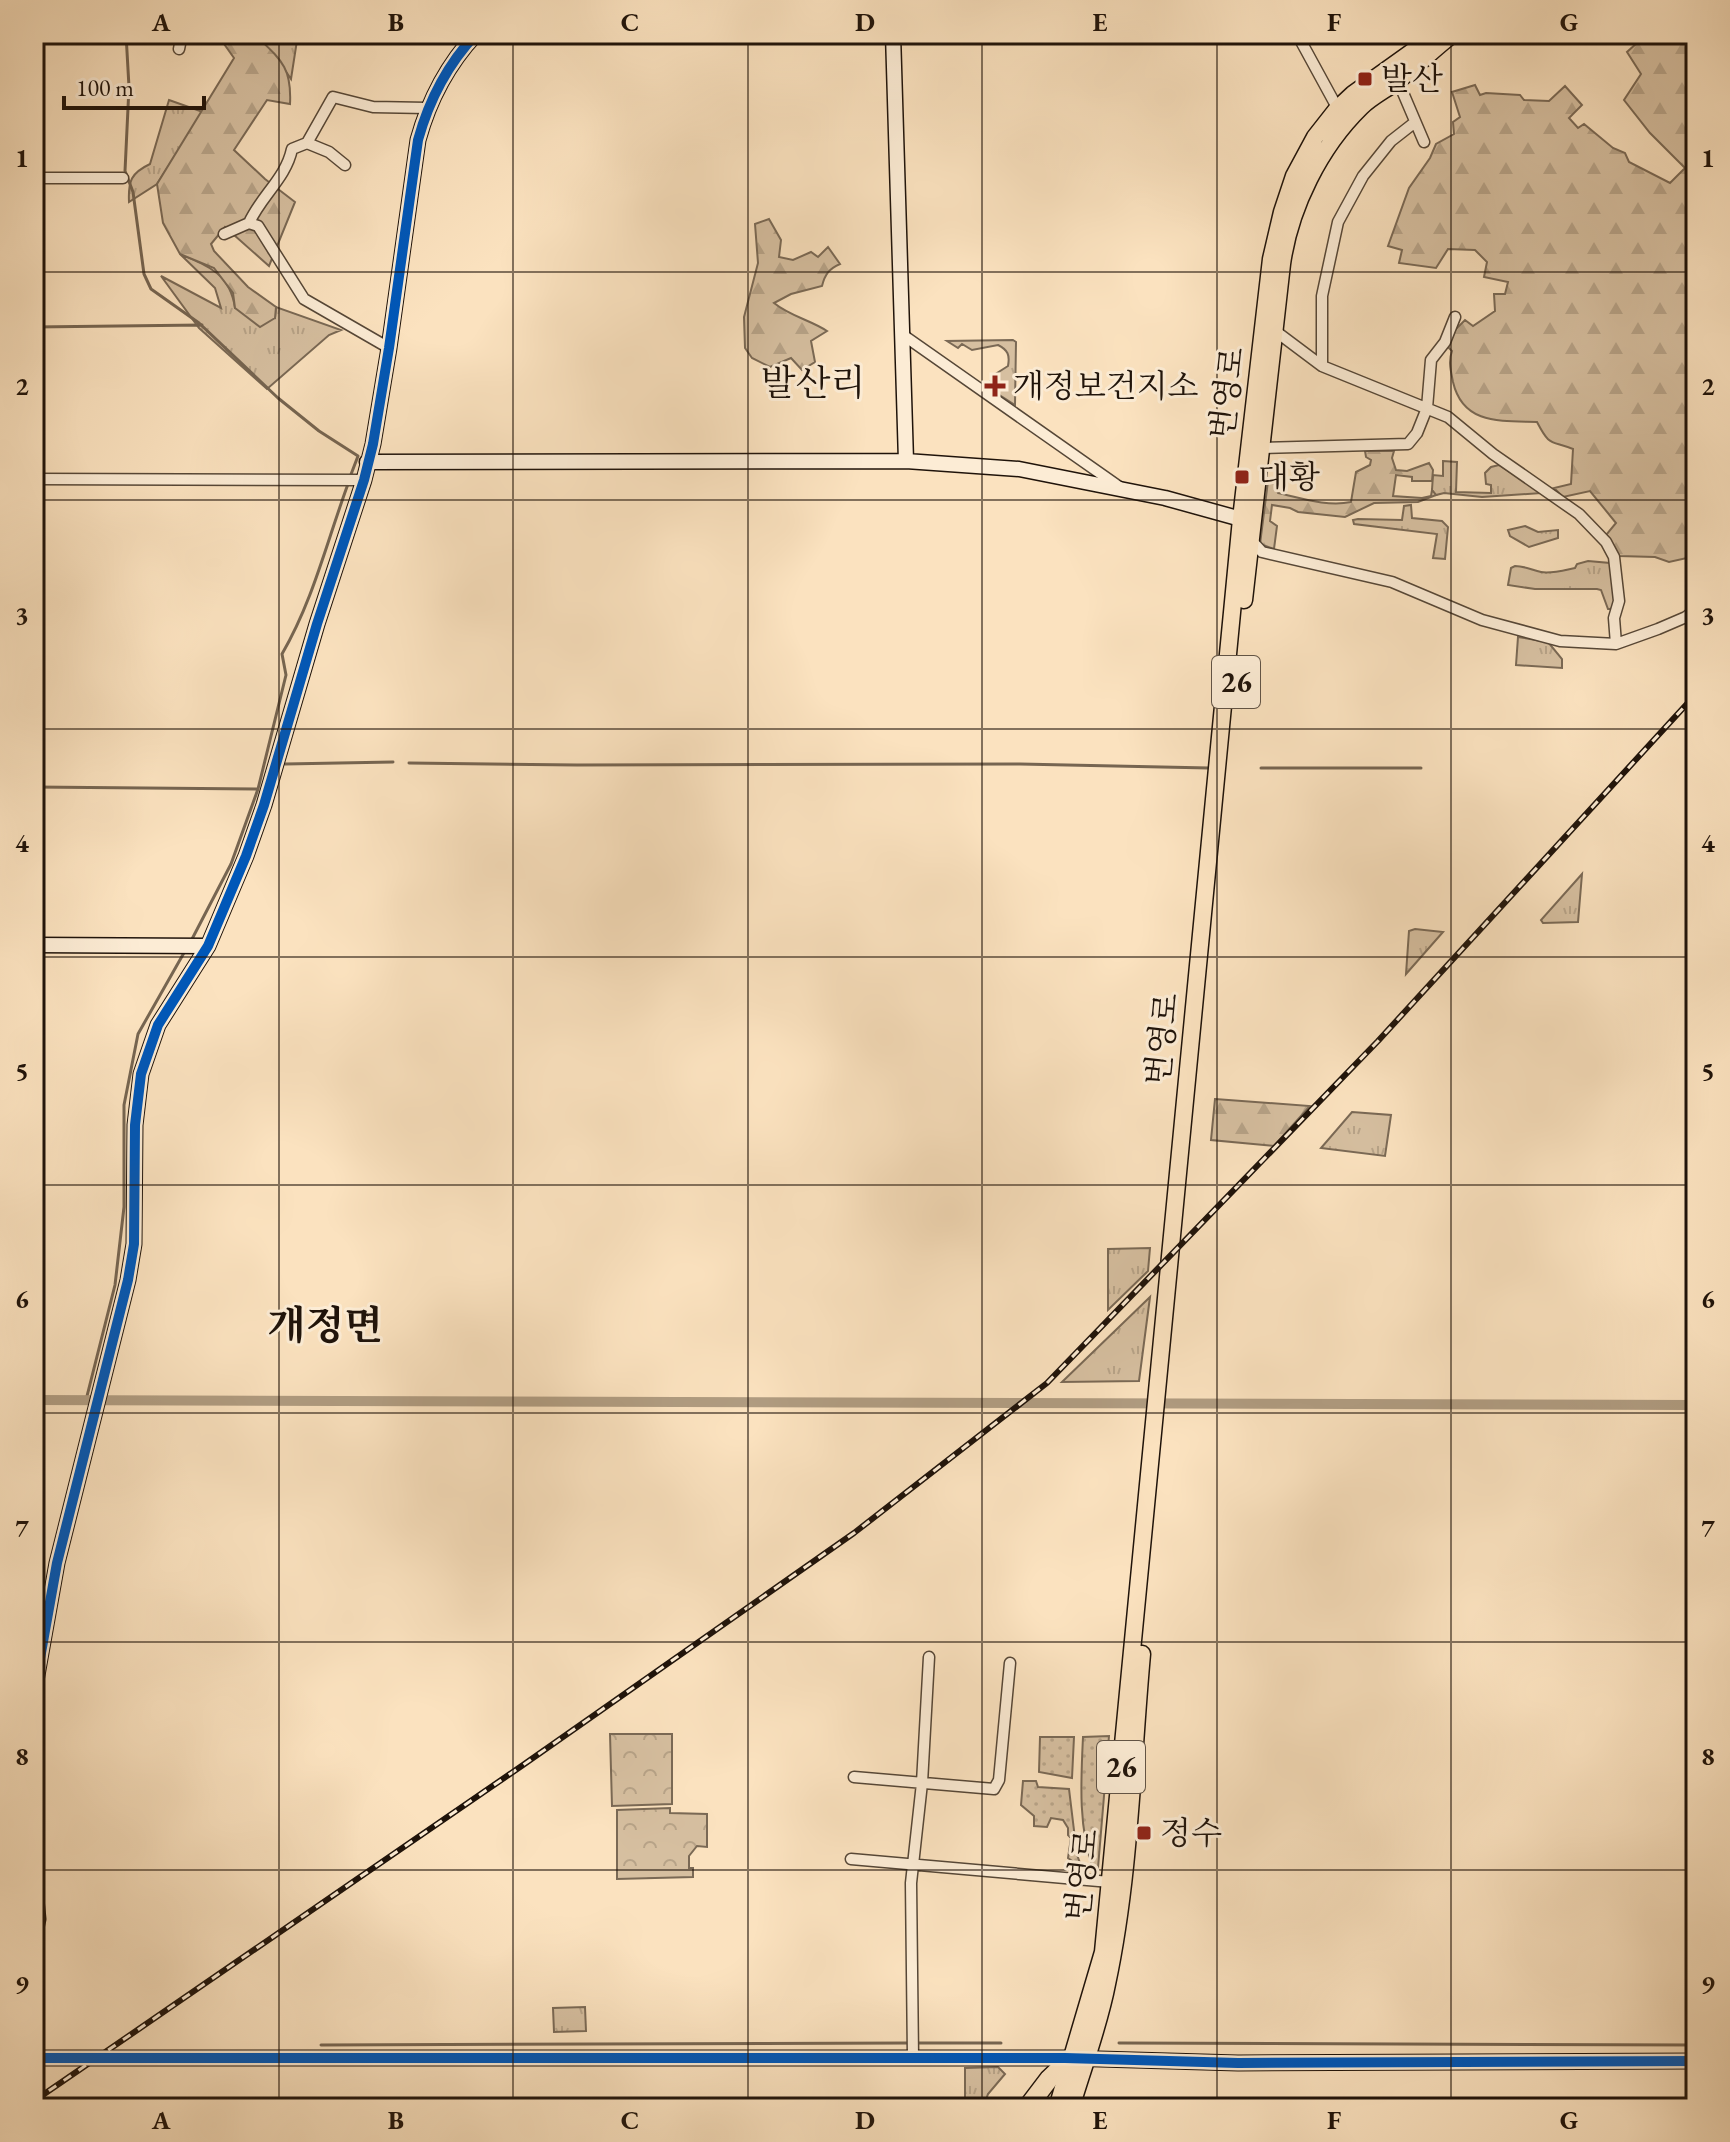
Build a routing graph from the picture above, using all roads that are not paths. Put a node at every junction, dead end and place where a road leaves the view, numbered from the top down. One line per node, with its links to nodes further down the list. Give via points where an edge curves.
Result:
1 (182, 34): 7 (street)
2 (476, 34): 9 (street)
3 (893, 34): 21 (street)
4 (1297, 34): 10 (street)
5 (1437, 34): 10 (main road, 번영로 / 26, via 1380,72)
6 (1453, 34): 8 (main road, 번영로 / 26)
7 (179, 49)
8 (1398, 81): 10 (main road, 번영로 / 26); 11 (street)
9 (427, 108): 13 (street, via 373,107 333,97); 22 (street)
10 (1342, 115): 20 (main road, 번영로 / 26, via 1289,227); 31 (main road, 번영로 / 26, via 1315,137 1282,212 1271,259)
11 (1414, 123): 12 (street); 23 (street, via 1391,141 1363,176 1338,222 1322,296)
12 (1424, 142)
13 (307, 143): 14 (street); 17 (street, via 292,149)
14 (345, 165)
15 (34, 178): 16 (street)
16 (123, 178)
17 (249, 223): 18 (street); 22 (street, via 258,226 304,299)
18 (224, 234)
19 (1455, 317): 24 (street, via 1431,360)
20 (1274, 330): 23 (street); 25 (main road, 번영로 / 26)
21 (903, 335): 26 (street); 30 (street)
22 (389, 348): 27 (street)
23 (1322, 366): 24 (street)
24 (1427, 408): 25 (street, via 1408,444); 34 (street, via 1448,417 1579,514 1606,542 1614,557 1619,601)
25 (1262, 448): 32 (main road, 번영로 / 26)
26 (906, 461): 27 (street); 30 (street, via 1019,469)
27 (367, 462): 29 (street)
28 (34, 479): 29 (street)
29 (354, 480): 36 (street, via 264,805)
30 (1127, 492): 31 (street)
31 (1241, 519): 32 (street); 37 (main road, 번영로 / 26)
32 (1251, 540): 34 (street, via 1262,552 1392,582 1482,620 1539,637); 37 (main road, 번영로 / 26)
33 (1696, 609): 34 (street)
34 (1616, 644)
35 (34, 945): 36 (street)
36 (203, 946): 41 (street, via 158,1025 141,1074 128,1280 57,1563)
37 (1161, 1395): 38 (main road, 번영로 / 26)
38 (1159, 1420): 47 (main road, 번영로 / 26); 51 (main road, 번영로 / 26, via 1123,1886 1107,1988)
39 (929, 1657): 43 (street)
40 (1010, 1663): 43 (street, via 994,1789)
41 (34, 1692)
42 (854, 1777): 43 (street)
43 (922, 1783): 45 (street)
44 (851, 1859): 45 (street)
45 (914, 1866): 47 (street); 49 (street)
46 (34, 1878): 48 (street)
47 (1110, 1882): 51 (main road, 번영로 / 26, via 1103,1952)
48 (34, 1938)
49 (913, 2055): 50 (street); 51 (street)
50 (34, 2058)
51 (1078, 2059): 52 (street); 53 (highway, via 1049,2079); 54 (main road, 번영로 / 26); 55 (main road, 번영로 / 26)
52 (1696, 2061)
53 (1027, 2108)
54 (1057, 2108)
55 (1071, 2108)

